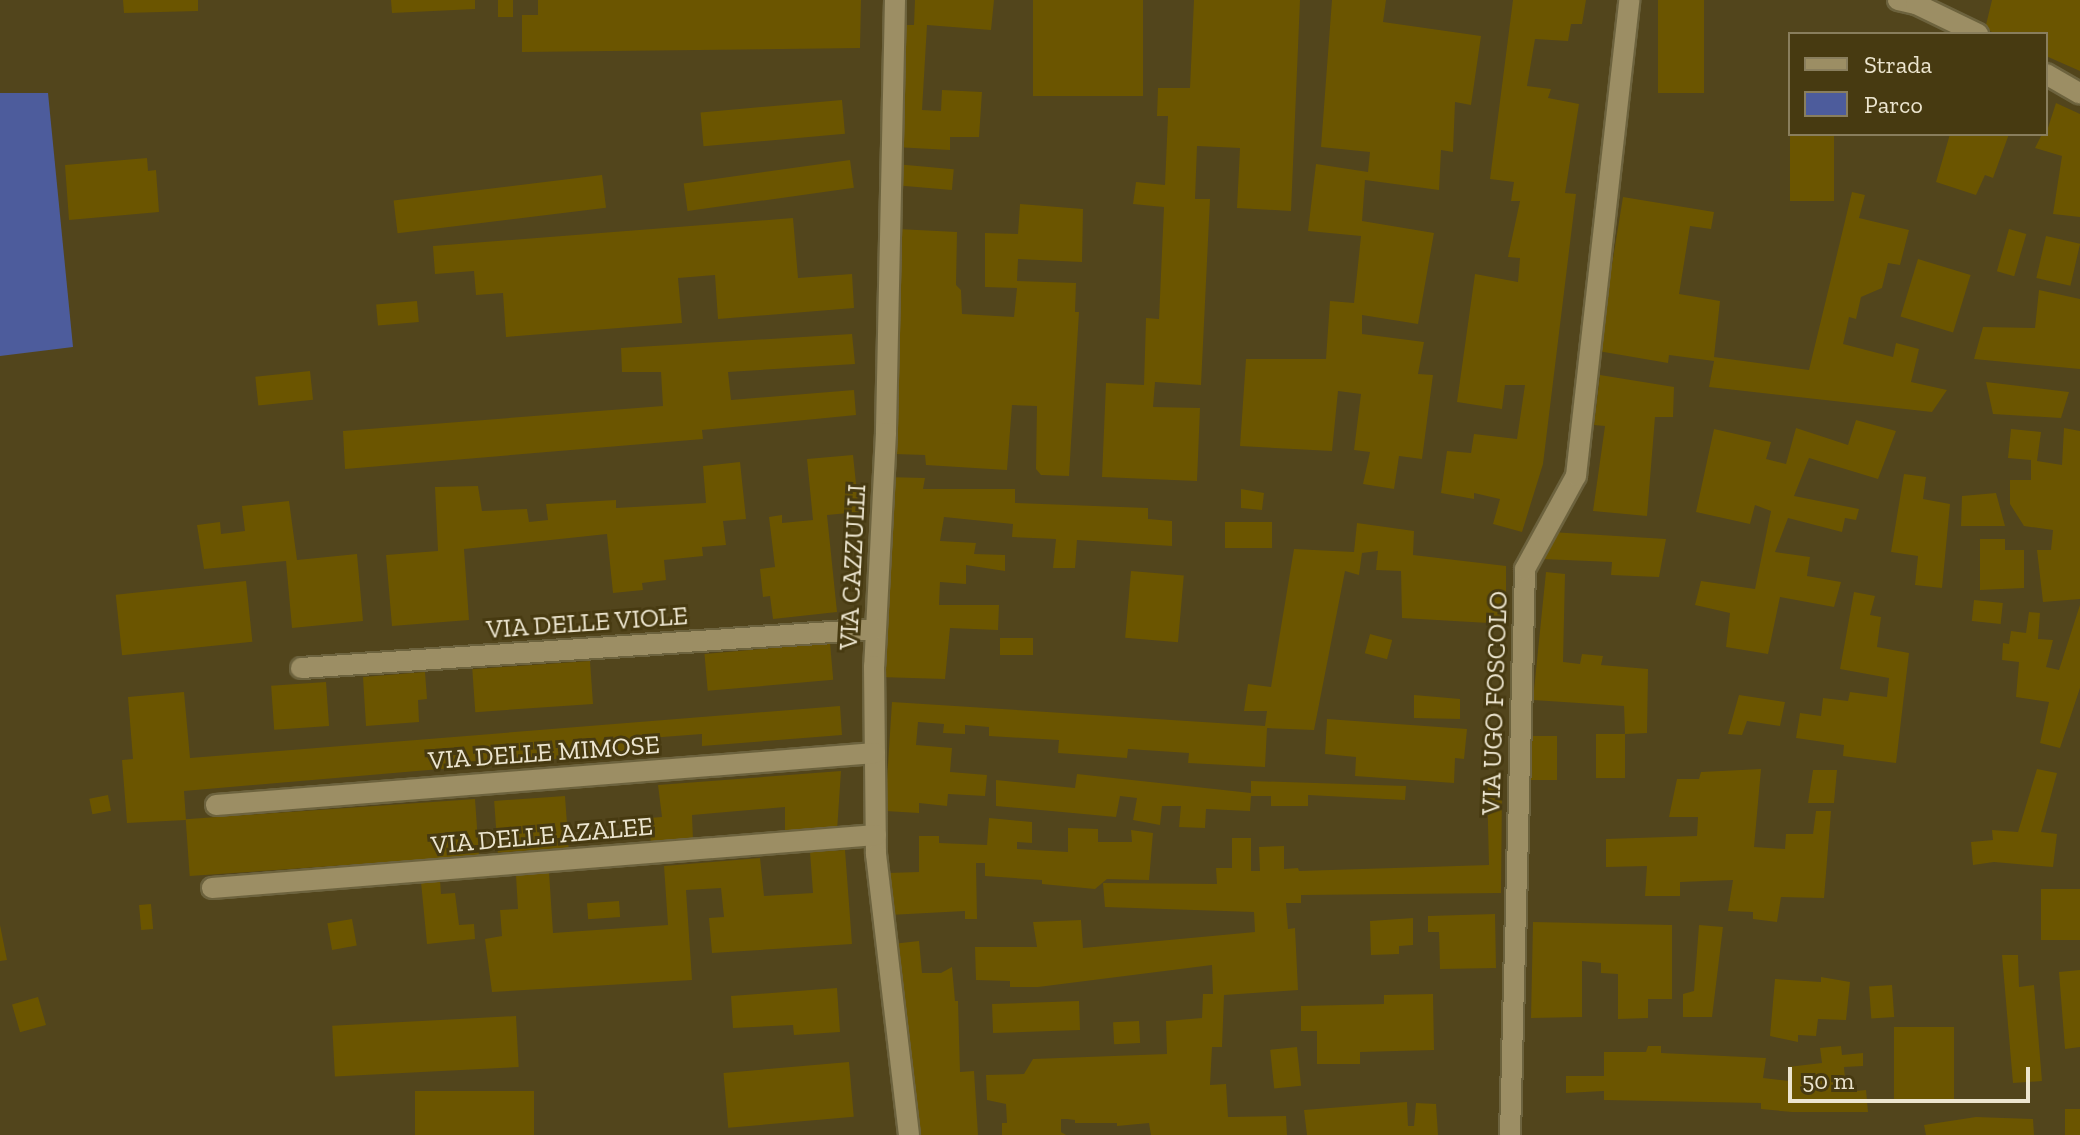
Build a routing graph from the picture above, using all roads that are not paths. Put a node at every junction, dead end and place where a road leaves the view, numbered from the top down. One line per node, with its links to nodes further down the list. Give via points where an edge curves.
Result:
1 (895, 0): 7 (street, VIA CAZZULLI, via 886,433)
2 (1629, 0): 14 (street, VIA UGO FOSCOLO, via 1576,476 1525,569)
3 (1910, 1): 4 (street)
4 (1974, 32)
5 (2048, 75): 6 (street)
6 (2080, 94)
7 (876, 629): 8 (street, VIA DELLE VIOLE); 9 (street, VIA CAZZULLI)
8 (301, 668)
9 (875, 753): 10 (street, VIA DELLE MIMOSE); 11 (street, VIA CAZZULLI)
10 (216, 805)
11 (876, 835): 12 (street, VIA DELLE AZALEE); 13 (street, VIA CAZZULLI)
12 (212, 888)
13 (909, 1135)
14 (1510, 1135)

